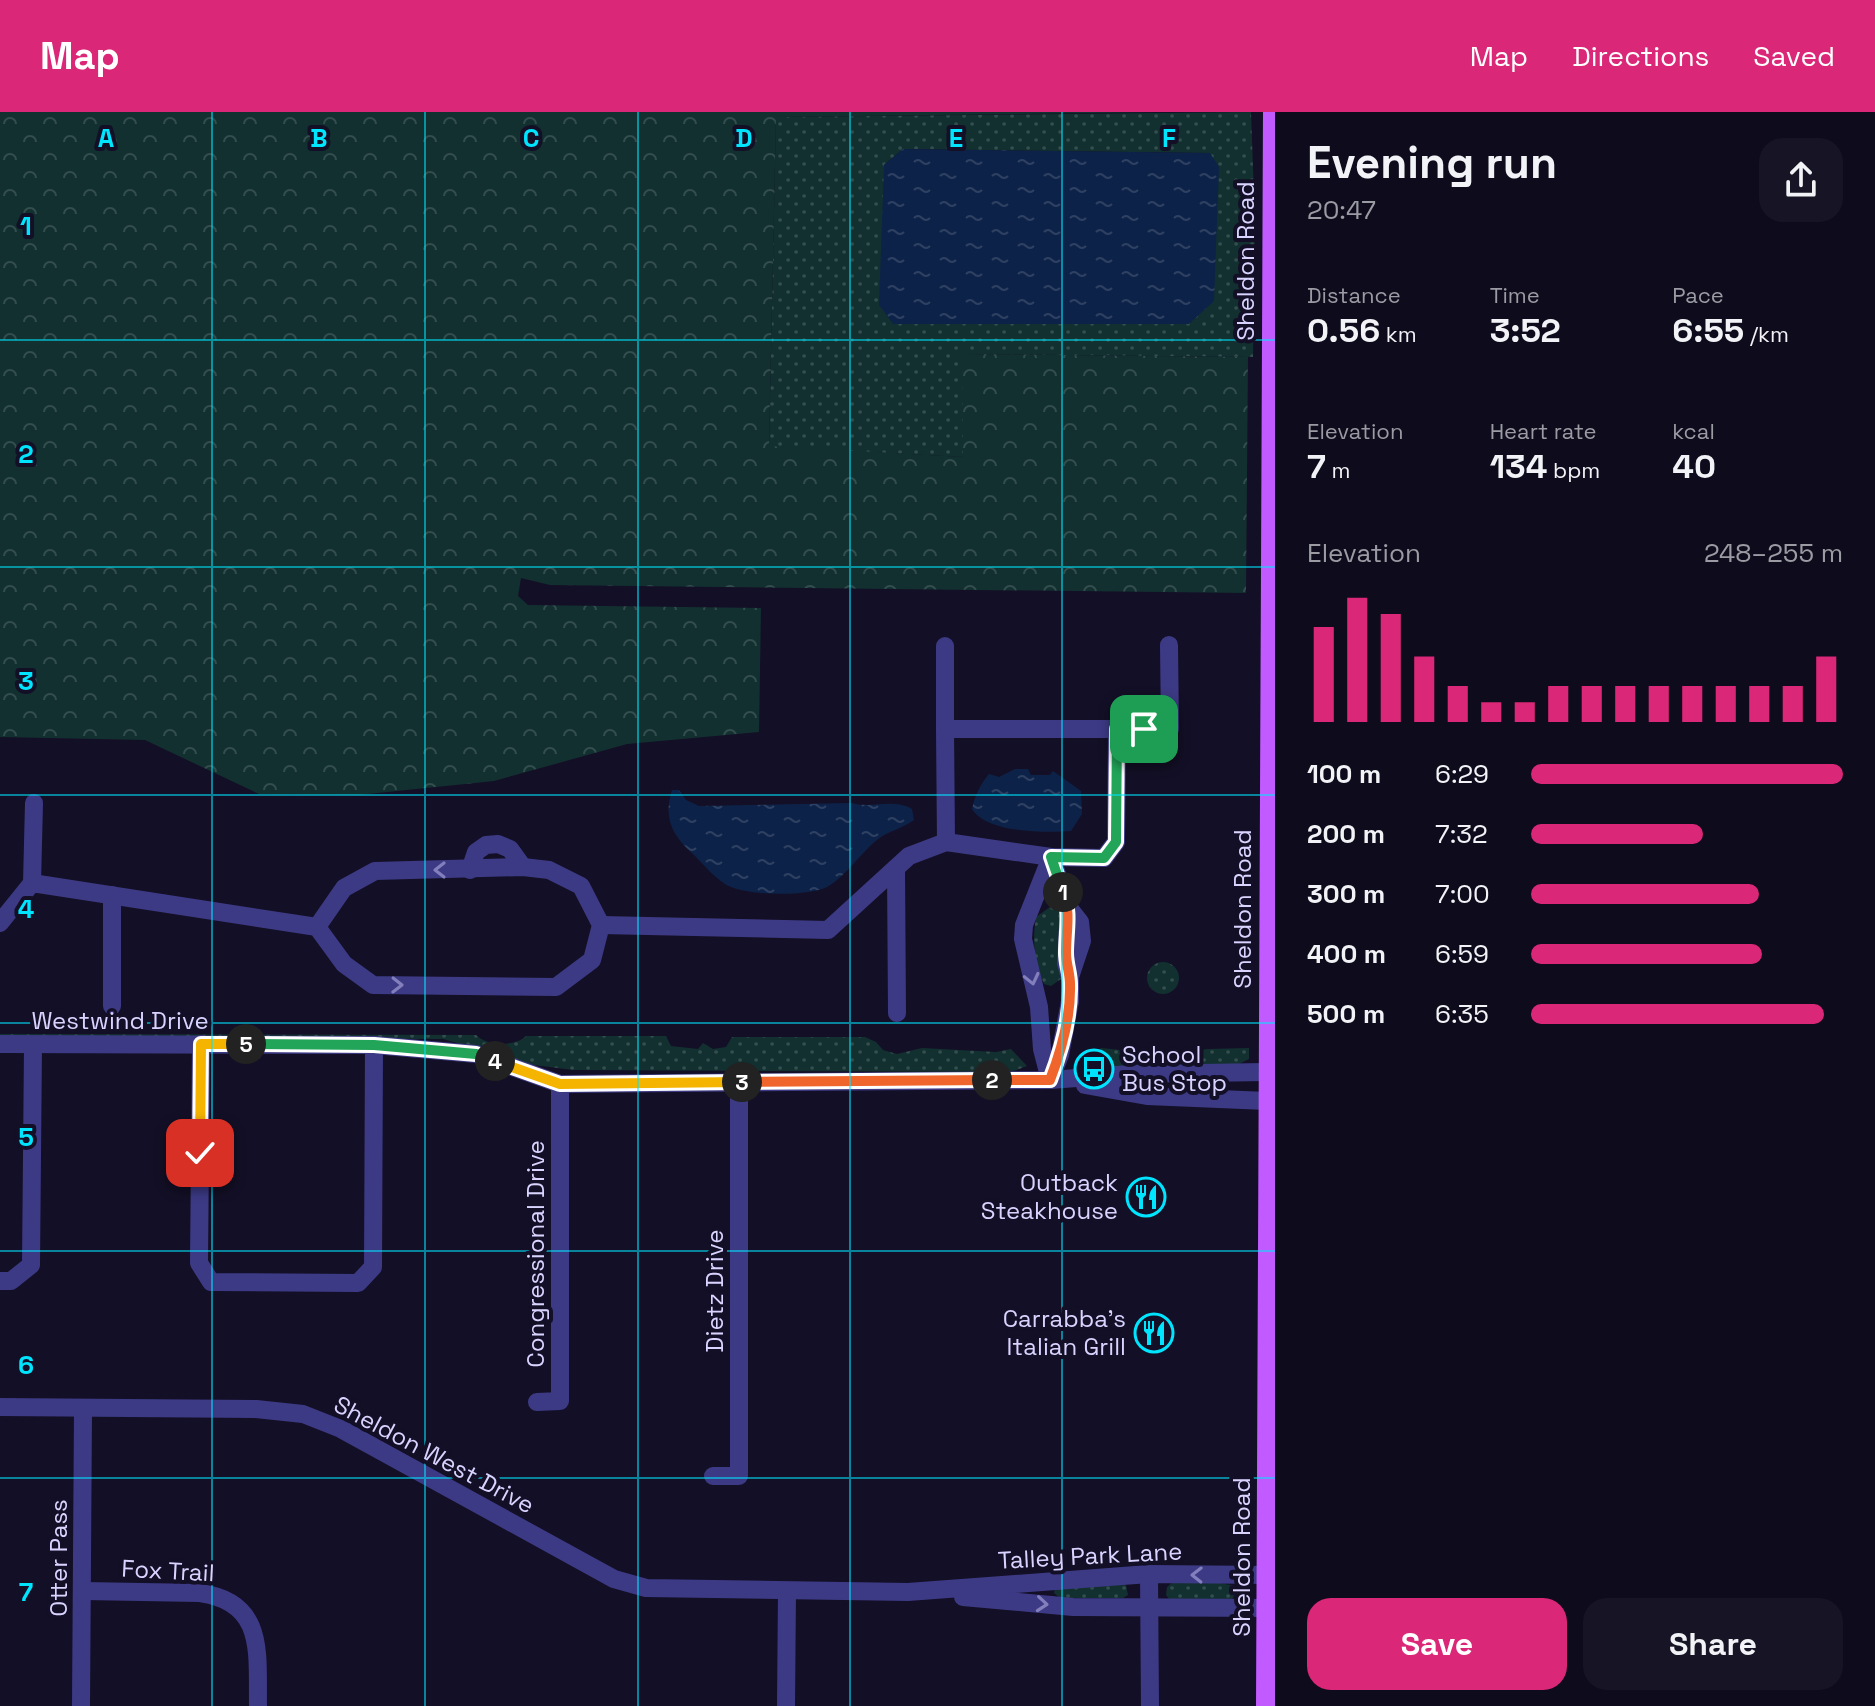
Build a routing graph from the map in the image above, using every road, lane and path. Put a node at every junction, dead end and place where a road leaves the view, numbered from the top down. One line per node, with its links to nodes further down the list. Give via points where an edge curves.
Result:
1 (1273, 112): 17 (main road, Sheldon Road)
2 (1169, 645): 5 (street, via 1170,729)
3 (945, 646): 4 (street)
4 (945, 729): 5 (street); 7 (street)
5 (1117, 729): 8 (street, via 1116,842 1104,858)
6 (34, 803): 10 (street)
7 (946, 842): 8 (street); 9 (street, via 909,856)
8 (1051, 857): 12 (street); 13 (street)
9 (896, 868): 15 (street, via 828,930); 20 (street)
10 (32, 883): 11 (street); 14 (street)
11 (112, 895): 16 (street); 19 (street)
12 (1032, 904): 13 (street); 26 (street, one-way to 26, via 1023,939)
13 (1068, 904): 26 (street, via 1080,922 1082,941 1070,978 1060,1055)
14 (0, 923)
15 (601, 925): 16 (street, one-way to 16, via 581,886 549,870 523,867 375,871 344,888); 16 (street, one-way to 15, via 344,964 373,985 556,987 592,960)
16 (317, 927)
17 (1269, 971): 18 (main road); 25 (main road, Sheldon Road)
18 (1275, 998)
19 (112, 1006)
20 (897, 1013)
21 (0, 1044): 23 (street, Westwind Drive)
22 (201, 1044): 23 (street, Westwind Drive); 24 (street, Westwind Drive); 24 (street, via 199,1263 211,1282 255,1283 358,1283 373,1267)
23 (33, 1045): 30 (street, via 31,1265 11,1281)
24 (374, 1045): 28 (street, Westwind Drive, via 476,1054)
25 (1271, 1075): 26 (street, Westwind Drive, via 1130,1074); 29 (main road, Sheldon Road)
26 (1050, 1080): 27 (street, Westwind Drive); 29 (street, Westwind Drive, via 1147,1096)
27 (739, 1082): 28 (street, Westwind Drive); 34 (street, Dietz Drive, via 739,1476)
28 (560, 1084): 31 (street, Congressional Drive, via 560,1401)
29 (1267, 1101): 36 (main road, Sheldon Road)
30 (0, 1281)
31 (537, 1402)
32 (0, 1407): 33 (street, Sheldon West Drive)
33 (83, 1410): 37 (street, Otter Pass); 38 (street, Sheldon West Drive, via 256,1409 303,1414 341,1429 614,1579 646,1588)
34 (713, 1476)
35 (1149, 1574): 36 (street, Talley Park Lane, one-way to 35); 39 (street, Talley Park Lane); 40 (street)
36 (1272, 1575): 41 (main road, Sheldon Road)
37 (83, 1591): 42 (street, Otter Pass); 43 (street, Fox Trail, via 200,1593 219,1595 237,1606 249,1619 257,1642)
38 (787, 1591): 39 (street, Talley Park Lane); 44 (street)
39 (908, 1592): 40 (street, Talley Park Lane, one-way to 40, via 1073,1607)
40 (1150, 1607): 41 (street, Talley Park Lane); 45 (street)
41 (1271, 1608): 46 (main road, Sheldon Road)
42 (81, 1706)
43 (258, 1706)
44 (786, 1706)
45 (1150, 1706)
46 (1266, 1706)

